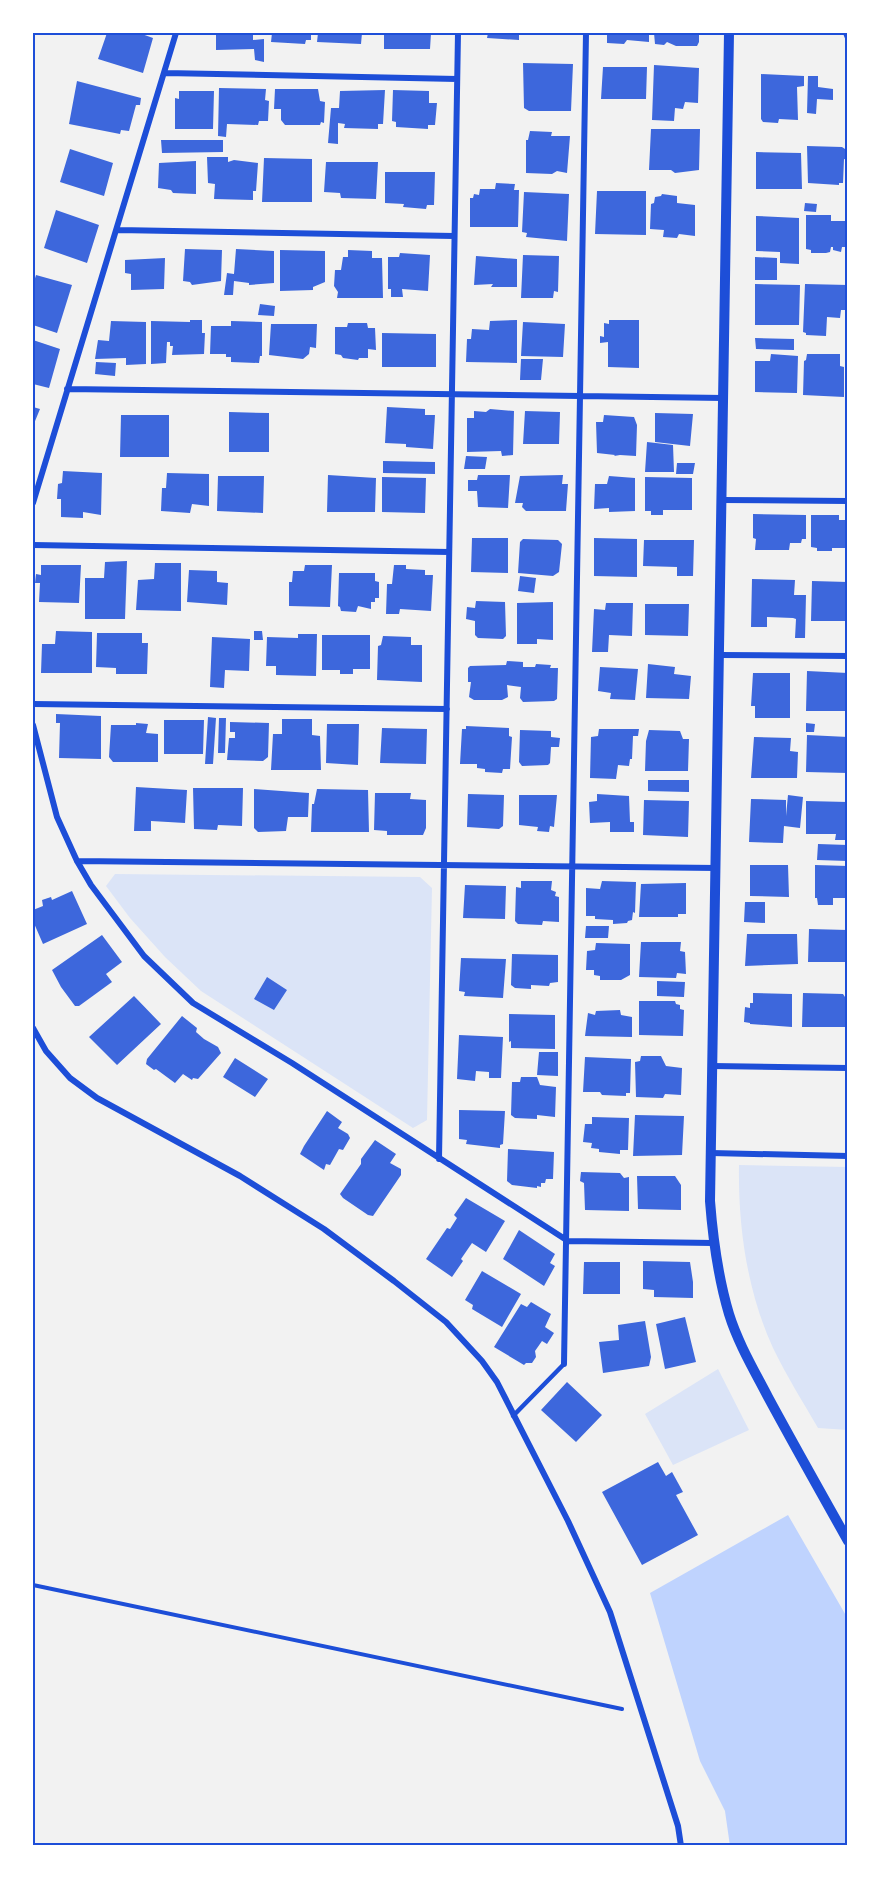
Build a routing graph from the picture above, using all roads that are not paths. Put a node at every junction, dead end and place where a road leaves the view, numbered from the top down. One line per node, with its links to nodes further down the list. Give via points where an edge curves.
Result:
1 (176, 33): 7 (street)
2 (458, 33): 8 (street)
3 (586, 33): 13 (street)
4 (729, 33): 14 (street)
5 (846, 33): 6 (street)
6 (848, 38)
7 (165, 73): 8 (street); 9 (street)
8 (457, 79): 10 (street)
9 (118, 230): 10 (street); 11 (street)
10 (454, 236): 12 (street)
11 (68, 389): 12 (street); 17 (street)
12 (451, 394): 13 (street); 19 (street)
13 (582, 396): 14 (street); 27 (street)
14 (724, 398): 15 (street)
15 (722, 500): 16 (street); 20 (street)
16 (848, 501)
17 (33, 502)
18 (33, 545): 19 (street)
19 (449, 552): 23 (street)
20 (720, 655): 21 (street); 28 (street)
21 (848, 656)
22 (33, 704): 23 (street)
23 (447, 709): 26 (street)
24 (33, 725): 25 (street, via 57,816)
25 (77, 861): 26 (street); 34 (street, via 104,905 144,956 193,1003)
26 (444, 865): 27 (street); 34 (street)
27 (573, 866): 28 (street); 35 (street)
28 (717, 868): 30 (street)
29 (33, 1028): 38 (street, via 46,1051 70,1078 97,1098 240,1176 324,1229 446,1322 497,1382)
30 (712, 1066): 31 (street); 32 (street)
31 (848, 1068)
32 (710, 1153): 33 (street); 36 (street)
33 (848, 1156)
34 (439, 1159): 35 (street)
35 (568, 1241): 36 (street); 37 (street)
36 (713, 1243): 39 (street, via 730,1317 742,1345)
37 (564, 1364): 38 (lane)
38 (513, 1416): 40 (street, via 610,1612)
39 (848, 1541)
40 (681, 1846)

